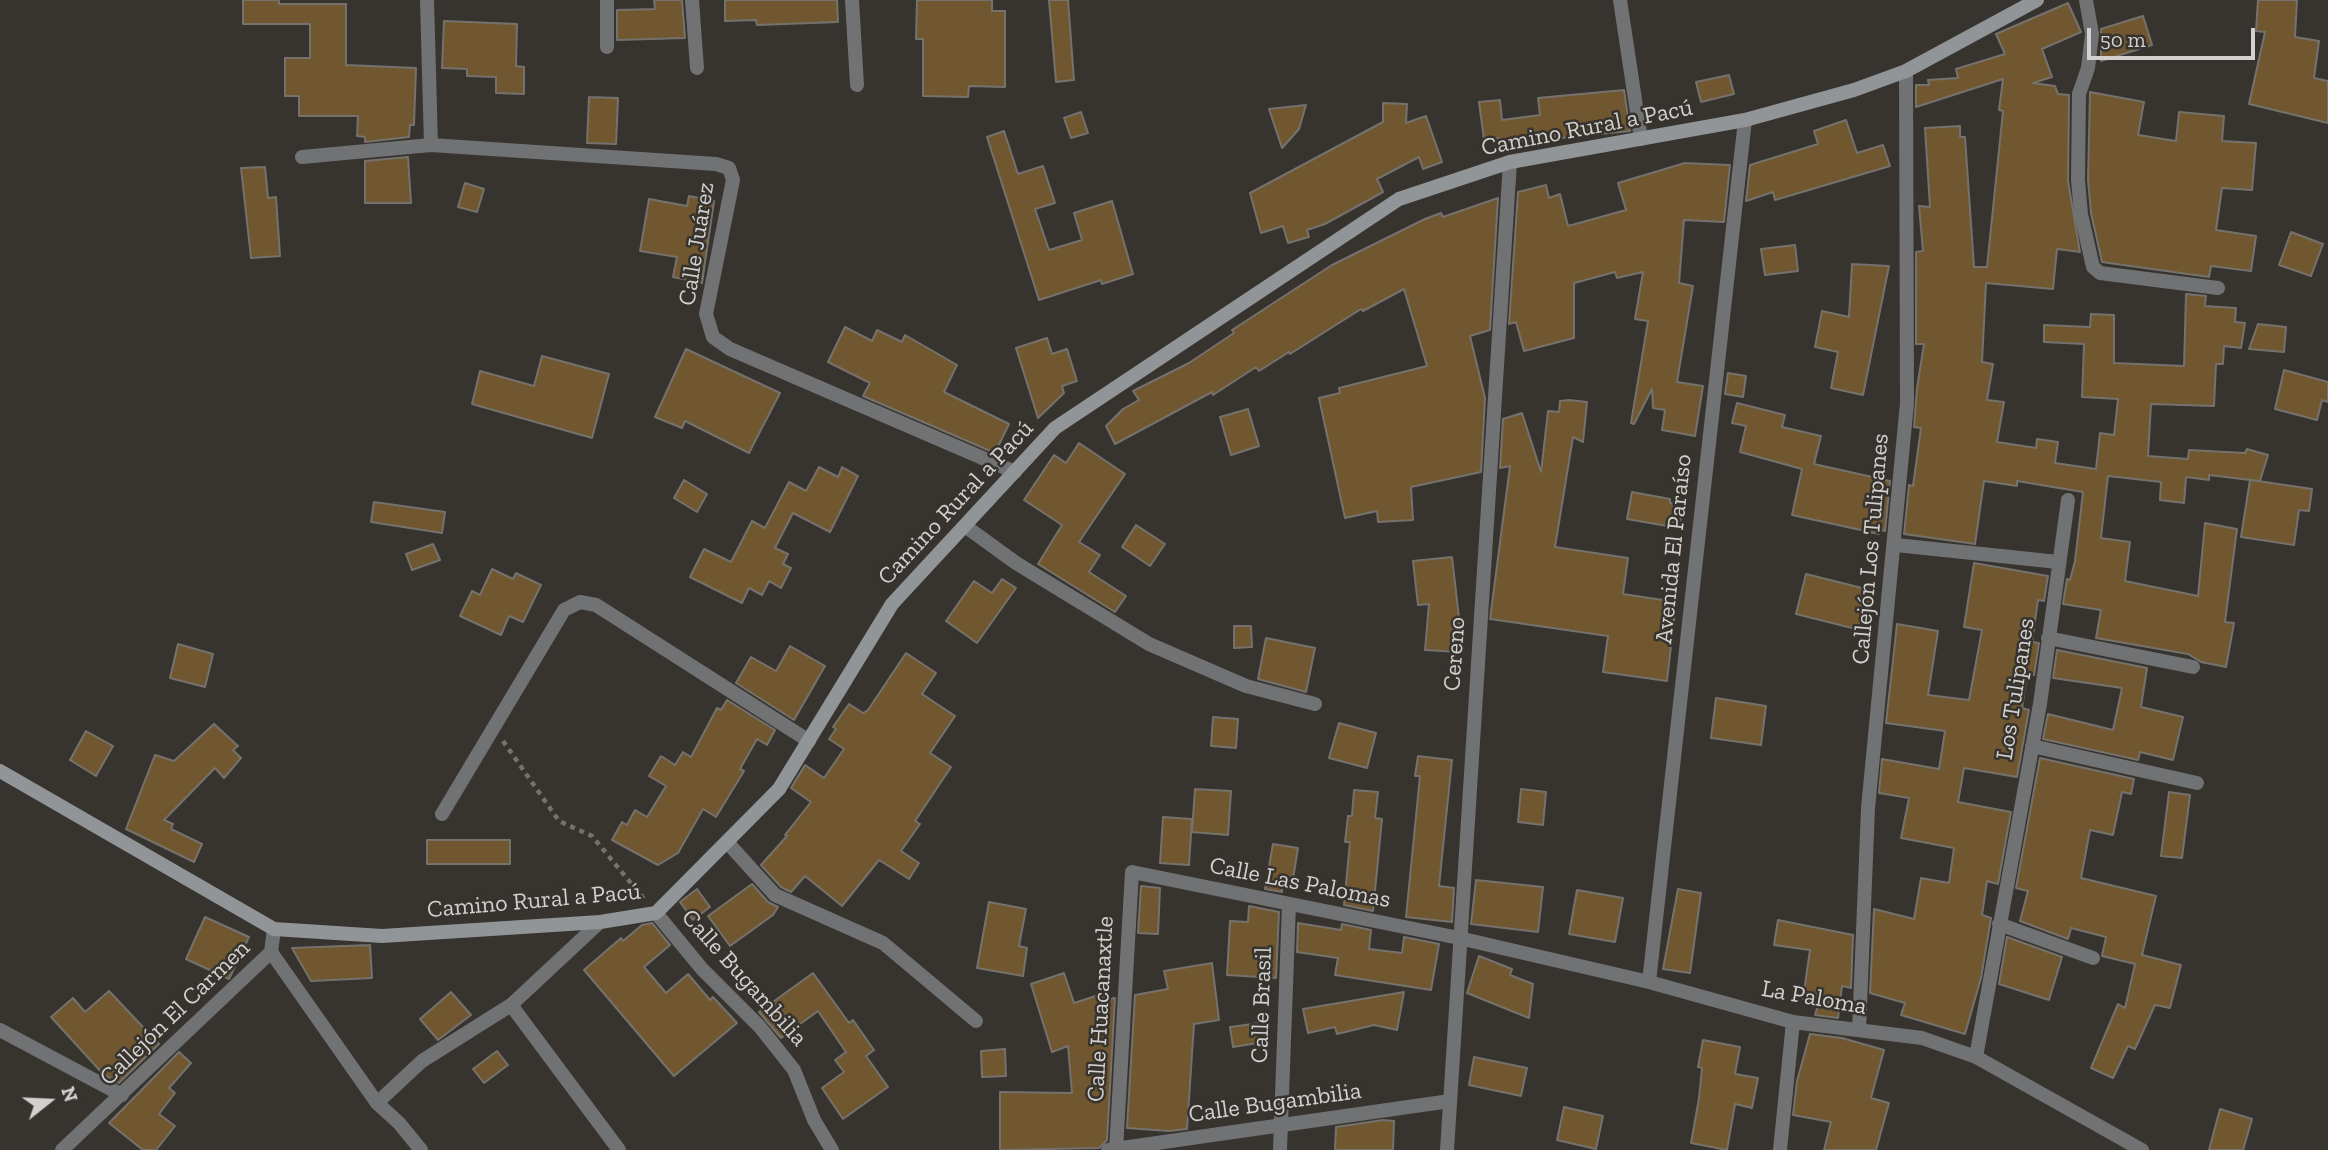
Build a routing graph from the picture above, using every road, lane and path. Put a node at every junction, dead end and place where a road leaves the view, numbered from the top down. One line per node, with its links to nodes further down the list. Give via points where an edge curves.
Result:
1 (427, 0): 14 (street)
2 (607, 0): 8 (street)
3 (692, 0): 9 (street)
4 (852, 0): 11 (street)
5 (1620, 0): 13 (street)
6 (2037, 0): 10 (street, Camino Rural a Pacú)
7 (2085, 0): 17 (street, via 2092,34 2079,94 2078,180 2093,267 2101,273)
8 (607, 47)
9 (697, 68)
10 (1906, 71): 12 (street, Camino Rural a Pacú); 21 (street, Callejón Los Tulipanes, via 1907,402)
11 (857, 85)
12 (1745, 120): 13 (street, Camino Rural a Pacú); 42 (street, Avenida El Paraíso)
13 (1641, 139): 16 (street, Camino Rural a Pacú)
14 (431, 145): 15 (street); 18 (street, Calle Juárez, via 729,168 733,180 706,314 713,337 730,349)
15 (302, 157)
16 (1510, 162): 18 (street, Camino Rural a Pacú, via 1399,199 1055,428); 39 (street, Cereno)
17 (2218, 288)
18 (1014, 472): 20 (street, Camino Rural a Pacú)
19 (2068, 499): 22 (street, Los Tulipanes)
20 (965, 526): 25 (street, via 1016,563 1149,644 1246,686); 27 (street, Camino Rural a Pacú, via 892,604)
21 (1896, 545): 22 (street); 47 (street, Callejón Los Tulipanes, via 1868,808)
22 (2058, 562): 23 (street, Los Tulipanes)
23 (2048, 638): 24 (street); 28 (street, Los Tulipanes)
24 (2193, 667)
25 (1315, 704)
26 (489, 730): 27 (street, via 564,610 580,603 596,606); 31 (street); 35 (path, via 502,740 559,821 592,836)
27 (809, 741): 32 (street, Camino Rural a Pacú, via 779,789)
28 (2032, 746): 30 (street); 37 (street, Los Tulipanes)
29 (0, 771): 38 (street, Camino Rural a Pacú)
30 (2197, 783)
31 (442, 814)
32 (726, 842): 35 (street, Camino Rural a Pacú); 44 (street, via 775,895 883,943)
33 (1132, 872): 34 (street, Calle Las Palomas); 53 (street, Calle Huacanaxtle)
34 (1289, 904): 39 (street, Calle Las Palomas); 52 (street, Calle Brasil)
35 (656, 913): 36 (street, Camino Rural a Pacú); 57 (street, Calle Bugambilia, via 794,1069 814,1120)
36 (600, 922): 38 (street, Camino Rural a Pacú, via 382,936); 43 (street)
37 (1999, 923): 41 (street); 48 (street, Los Tulipanes)
38 (274, 929): 40 (street, Callejón El Carmen)
39 (1459, 938): 42 (street, La Paloma); 50 (street, Cereno)
40 (271, 952): 49 (street, Callejón El Carmen); 51 (street)
41 (2093, 958)
42 (1649, 982): 45 (street, La Paloma)
43 (511, 1004): 51 (street, via 422,1061); 56 (street)
44 (976, 1021)
45 (1793, 1022): 47 (street, La Paloma); 60 (street)
46 (0, 1030): 49 (street)
47 (1859, 1030): 48 (street, La Paloma, via 1922,1038)
48 (1976, 1057): 61 (street, La Paloma)
49 (122, 1095): 54 (street, Callejón El Carmen)
50 (1450, 1101): 52 (street, Calle Bugambilia); 59 (street, Cereno)
51 (377, 1103): 55 (street)
52 (1280, 1126): 53 (street, Calle Bugambilia); 58 (street, Calle Brasil)
53 (1113, 1149)
54 (62, 1150)
55 (421, 1150)
56 (619, 1150)
57 (832, 1150)
58 (1280, 1150)
59 (1447, 1150)
60 (1780, 1150)
61 (2142, 1150)

